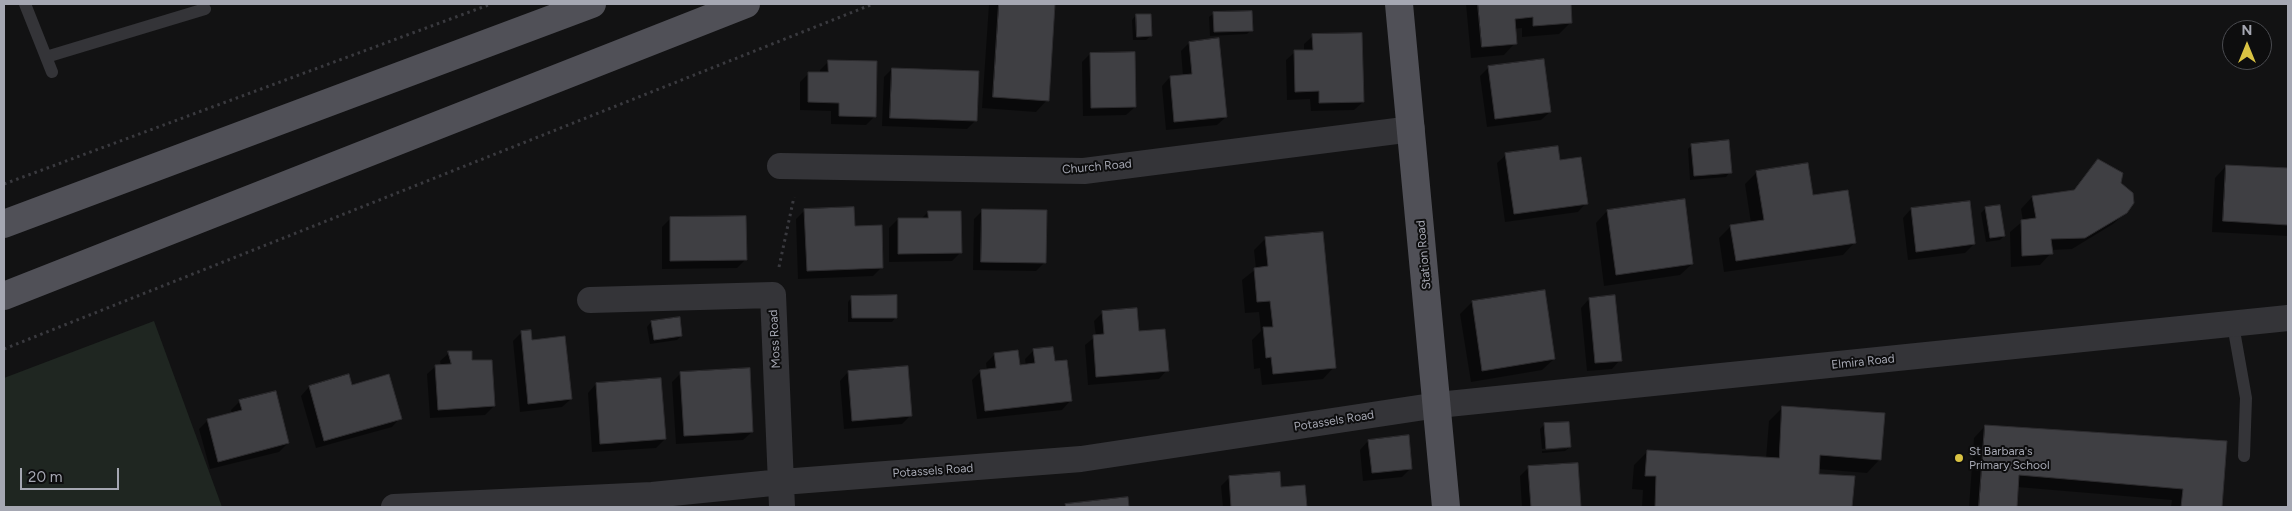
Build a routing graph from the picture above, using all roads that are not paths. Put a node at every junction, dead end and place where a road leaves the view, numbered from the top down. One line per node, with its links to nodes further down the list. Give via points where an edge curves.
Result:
1 (25, 4): 6 (lane)
2 (592, 4): 10 (main road)
3 (746, 4): 11 (main road)
4 (1399, 4): 8 (main road, Station Road)
5 (205, 9): 6 (lane)
6 (46, 57): 7 (lane)
7 (52, 72)
8 (1412, 129): 9 (street, Church Road, via 1084,171); 15 (main road, Station Road)
9 (790, 166)
10 (4, 224)
11 (4, 296)
12 (590, 300): 17 (street, Moss Road, via 773,294)
13 (2288, 318): 14 (street, Elmira Road)
14 (2233, 325): 15 (street, Elmira Road); 16 (lane, via 2246,398)
15 (1438, 405): 17 (street, Potassels Road, via 1081,459); 21 (main road, Station Road)
16 (2244, 456)
17 (782, 495): 18 (street, Potassels Road)
18 (653, 501): 20 (street, Potassels Road)
19 (394, 507): 20 (street, Potassels Road)
20 (424, 507)
21 (1446, 507)

